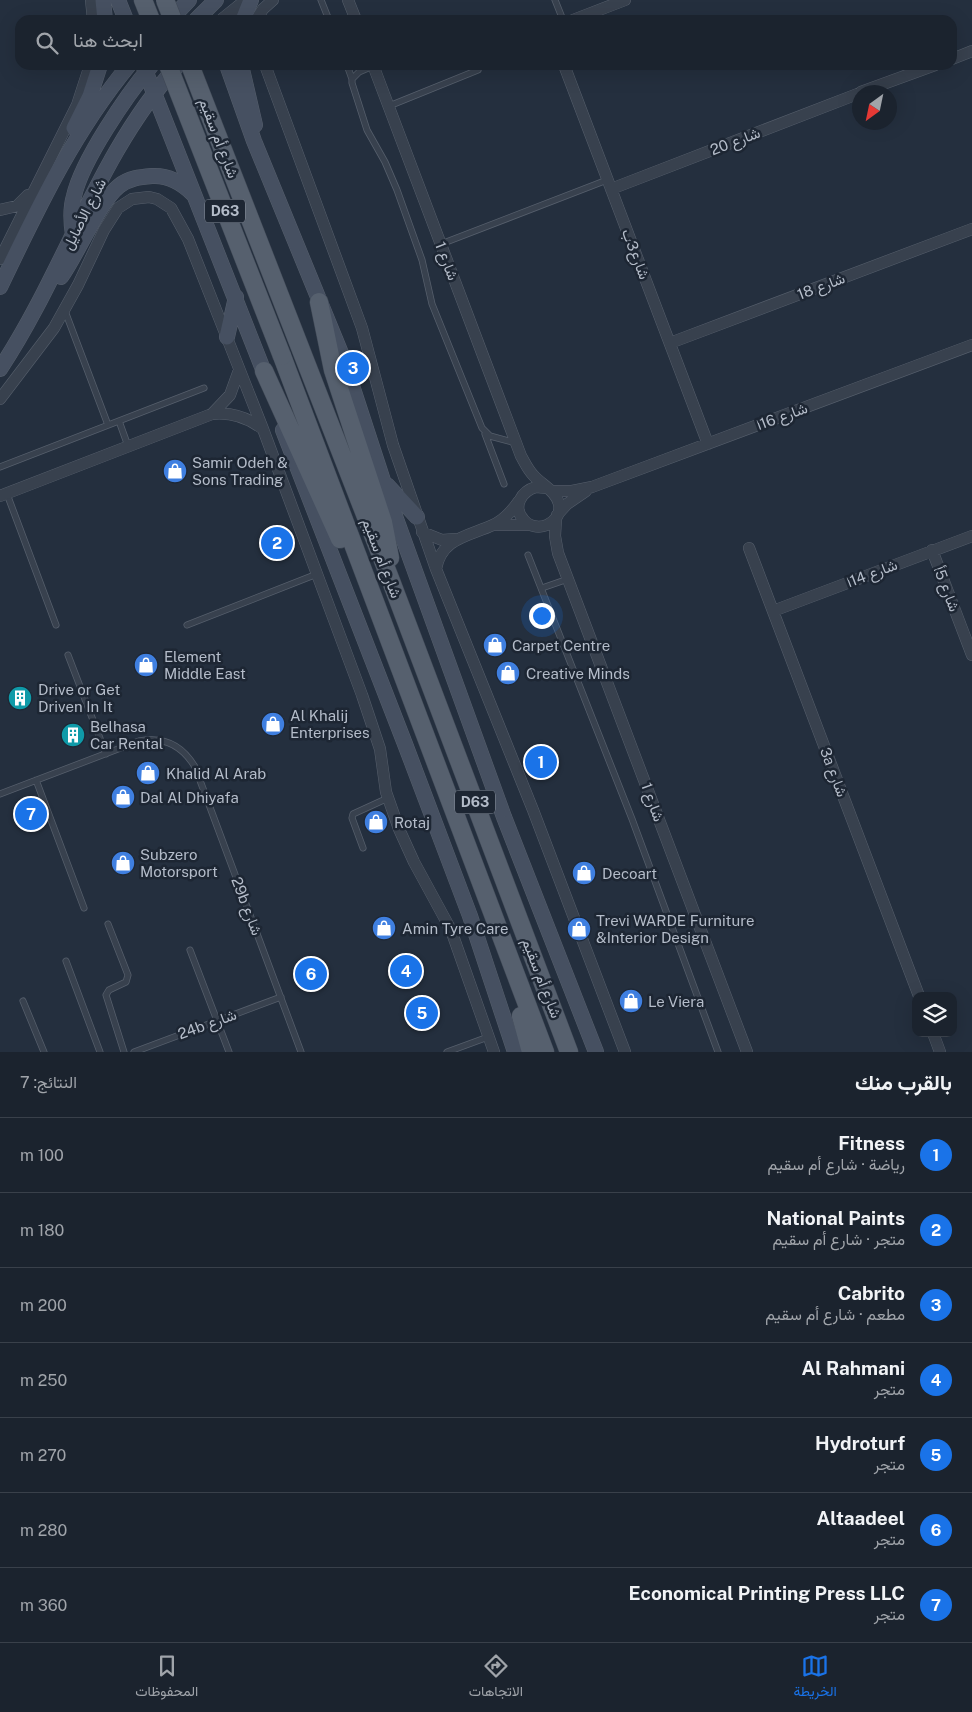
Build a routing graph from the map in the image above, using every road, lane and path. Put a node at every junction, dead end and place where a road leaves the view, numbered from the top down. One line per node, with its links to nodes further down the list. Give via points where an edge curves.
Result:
1 (91, 0): 14 (street)
2 (103, 0): 15 (main road)
3 (118, 0): 16 (main road)
4 (143, 0): 17 (main road)
5 (165, 0): 18 (main road, bridge)
6 (189, 0): 19 (main road)
7 (193, 0): 20 (main road)
8 (249, 0): 21 (street); 22 (main road)
9 (273, 0): 23 (street)
10 (321, 0): 24 (lane)
11 (348, 0): 25 (street)
12 (555, 0): 26 (lane)
13 (625, 0): 27 (street)
14 (92, 15)
15 (104, 15)
16 (124, 15)
17 (149, 15)
18 (170, 15)
19 (176, 15)
20 (185, 15)
21 (230, 15)
22 (244, 15)
23 (259, 15)
24 (327, 15)
25 (354, 15)
26 (561, 15)
27 (586, 15)
28 (972, 51): 29 (street)
29 (957, 57)
30 (88, 70): 55 (street, via 77,105)
31 (98, 70): 54 (main road)
32 (125, 70): 54 (main road)
33 (145, 70): 60 (main road, via 80,178 72,206)
34 (148, 70): 50 (main road)
35 (165, 70): 50 (main road)
36 (169, 70): 108 (main road, شارع أم سقيم / D63, bridge)
37 (174, 70): 50 (main road, شارع الأصايل)
38 (192, 70): 106 (main road, شارع أم سقيم / D63)
39 (229, 70): 53 (main road)
40 (242, 70): 53 (main road, via 253,108)
41 (268, 70): 92 (street, via 362,328 393,445)
42 (348, 70): 48 (lane)
43 (363, 70): 48 (lane)
44 (375, 70): 52 (street, شارع 1)
45 (478, 70): 52 (lane)
46 (566, 70): 56 (street, شارع3ب)
47 (922, 70): 49 (street, شارع 20)
48 (352, 79): 80 (lane, via 367,130 388,168 422,260 432,304)
49 (881, 85)
50 (155, 94): 57 (main road); 60 (main road, شارع الأصايل, via 106,170)
51 (852, 96): 56 (street, شارع 20)
52 (388, 106): 61 (street, شارع 1)
53 (254, 141): 65 (main road)
54 (64, 158): 63 (main road)
55 (39, 180): 58 (street, via 17,206); 62 (street)
56 (609, 185): 61 (lane); 69 (street, شارع3ب)
57 (196, 200): 64 (main road); 67 (main road, via 182,185 159,176 139,176 120,185)
58 (0, 210)
59 (972, 229): 69 (street, شارع 18)
60 (73, 235): 67 (main road, شارع الأصايل)
61 (441, 244): 81 (street, شارع 1)
62 (0, 259)
63 (0, 287)
64 (236, 297): 68 (main road); 73 (main road)
65 (319, 302): 86 (main road, via 343,358); 106 (main road, via 333,370 386,534)
66 (65, 311): 68 (street, via 112,214 132,199 157,199 171,208 183,228); 75 (street, via 43,345); 78 (lane)
67 (33, 314): 71 (main road, شارع الأصايل)
68 (227, 337): 72 (street)
69 (670, 343): 82 (street, شارع3ب)
70 (972, 345): 82 (street, شارع 16ا)
71 (0, 369)
72 (239, 370): 76 (street, via 230,395); 79 (street)
73 (264, 371): 108 (main road, via 346,551); 139 (main road, via 290,452 470,916)
74 (204, 388): 77 (lane)
75 (0, 398)
76 (212, 414): 79 (street, via 243,417); 83 (street)
77 (119, 421): 78 (lane); 83 (lane)
78 (108, 425): 85 (lane)
79 (263, 429): 104 (street)
80 (484, 432): 81 (lane, via 493,438); 87 (lane)
81 (516, 443): 84 (street, شارع 1)
82 (708, 444): 88 (street, شارع 16ا)
83 (128, 446): 90 (street)
84 (521, 456): 89 (street, شارع 1, via 532,474); 91 (street, شارع 1, via 524,476)
85 (0, 467)
86 (383, 481): 92 (main road); 144 (main road, via 504,817)
87 (504, 484)
88 (592, 487): 89 (street, شارع 16ا, via 565,492); 93 (street, شارع 16ا, via 567,504)
89 (549, 490): 91 (street, via 530,488); 93 (street, via 559,502)
90 (2, 494): 110 (lane)
91 (520, 498): 94 (street, via 510,512); 95 (street, via 520,515)
92 (417, 517): 96 (street)
93 (557, 517): 95 (street, via 547,526); 101 (street, شارع 1, via 555,536)
94 (493, 525): 95 (street); 98 (street)
95 (532, 526): 101 (street, شارع 1)
96 (422, 532): 98 (street, via 442,540); 103 (street)
97 (972, 536): 100 (street, شارع 14ا)
98 (455, 539): 103 (street, via 441,554)
99 (749, 548): 109 (street, 3a شارع)
100 (932, 550): 109 (street, شارع 14ا); 113 (street, شارع 5أ)
101 (558, 553): 105 (street, شارع 1)
102 (528, 555): 107 (lane)
103 (436, 569): 145 (street, via 533,810)
104 (317, 574): 111 (lane); 117 (street, via 376,735)
105 (568, 579): 107 (lane); 147 (street, شارع 1)
106 (390, 581): 128 (main road, شارع أم سقيم / D63)
107 (542, 588): 146 (lane)
108 (373, 592): 123 (main road, شارع أم سقيم / D63)
109 (773, 611): 124 (street, 3a شارع)
110 (56, 625)
111 (186, 625)
112 (68, 655): 114 (lane)
113 (972, 655)
114 (106, 754): 115 (lane); 125 (lane, 29b شارع, via 148,739 169,742 188,756 195,767)
115 (36, 780): 116 (lane); 119 (lane)
116 (0, 793)
117 (388, 798): 118 (lane, via 353,814); 129 (street, via 406,846 451,930)
118 (363, 848)
119 (84, 908)
120 (108, 924): 133 (lane, via 128,976 126,982 109,990 106,995)
121 (190, 950): 127 (lane)
122 (66, 961): 132 (lane)
123 (513, 969): 140 (main road); 141 (main road, شارع أم سقيم / D63)
124 (917, 992)
125 (281, 997): 127 (lane, 24b شارع); 136 (lane, 29b شارع)
126 (23, 1001): 131 (lane)
127 (218, 1021): 134 (lane, 24b شارع); 135 (lane)
128 (559, 1023): 142 (main road, شارع أم سقيم / D63); 143 (main road)
129 (488, 1037): 137 (lane); 138 (street)
130 (934, 1037): 148 (street)
131 (44, 1052)
132 (100, 1052)
133 (124, 1052)
134 (134, 1052)
135 (230, 1052)
136 (301, 1052)
137 (447, 1052)
138 (494, 1052)
139 (515, 1052)
140 (531, 1052)
141 (546, 1052)
142 (569, 1052)
143 (579, 1052)
144 (596, 1052)
145 (625, 1052)
146 (718, 1052)
147 (747, 1052)
148 (940, 1052)

